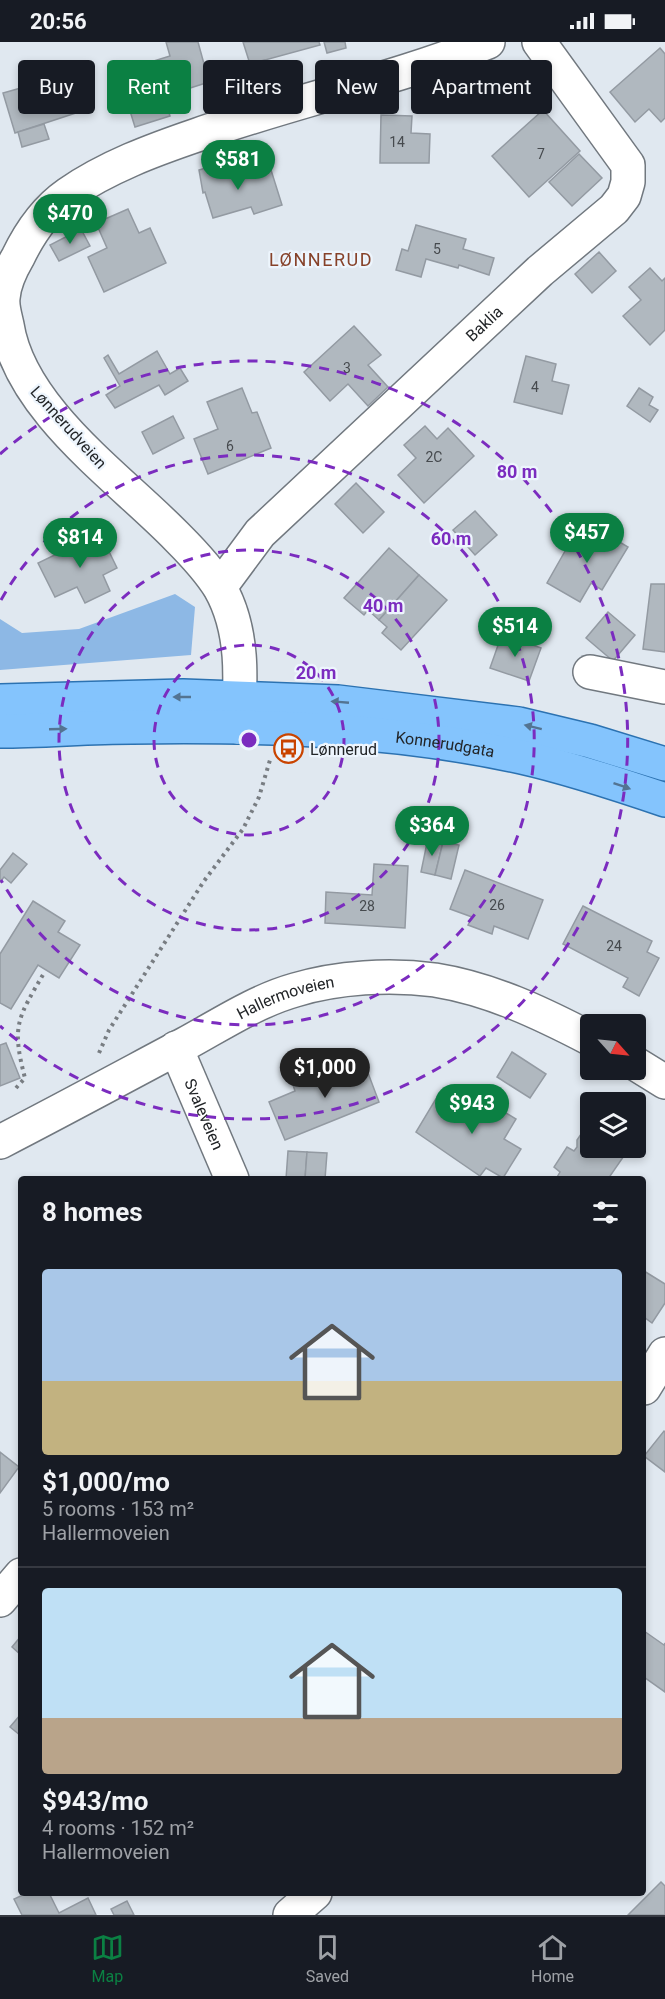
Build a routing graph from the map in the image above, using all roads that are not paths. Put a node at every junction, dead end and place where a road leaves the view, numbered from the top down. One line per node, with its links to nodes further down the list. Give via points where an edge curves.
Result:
1 (488, 42): 3 (street, Lønnerudveien, via 266,111 148,152 101,175 67,194 41,217 11,269)
2 (539, 42): 4 (street, Baklia, via 628,165 624,196 260,532)
3 (1, 299): 4 (street, Lønnerudveien, via 20,370 47,407)
4 (220, 587): 8 (street, Lønnerudveien, via 233,617 239,646)
5 (590, 672): 6 (street)
6 (665, 687)
7 (0, 700): 8 (main road, Konnerudgata, one-way to 7)
8 (239, 712): 9 (main road, Konnerudgata, one-way to 8); 10 (main road, Konnerudgata, one-way to 8, via 519,724 338,702); 11 (main road, Konnerudgata, one-way to 11, via 510,755 579,771)
9 (0, 731)
10 (665, 764)
11 (665, 801)
12 (580, 1034): 13 (street, Hallermoveien, via 520,1004 472,988 398,977 357,979 295,990 249,1009)
13 (177, 1048): 16 (street, Hallermoveien); 17 (street, Svaleveien)
14 (646, 1070): 15 (street)
15 (665, 1082)
16 (0, 1142)
17 (231, 1176)
18 (665, 1354): 19 (street)
19 (646, 1385)
20 (18, 1579): 21 (street)
21 (0, 1600)
22 (312, 1896): 23 (street)
23 (290, 1915)

